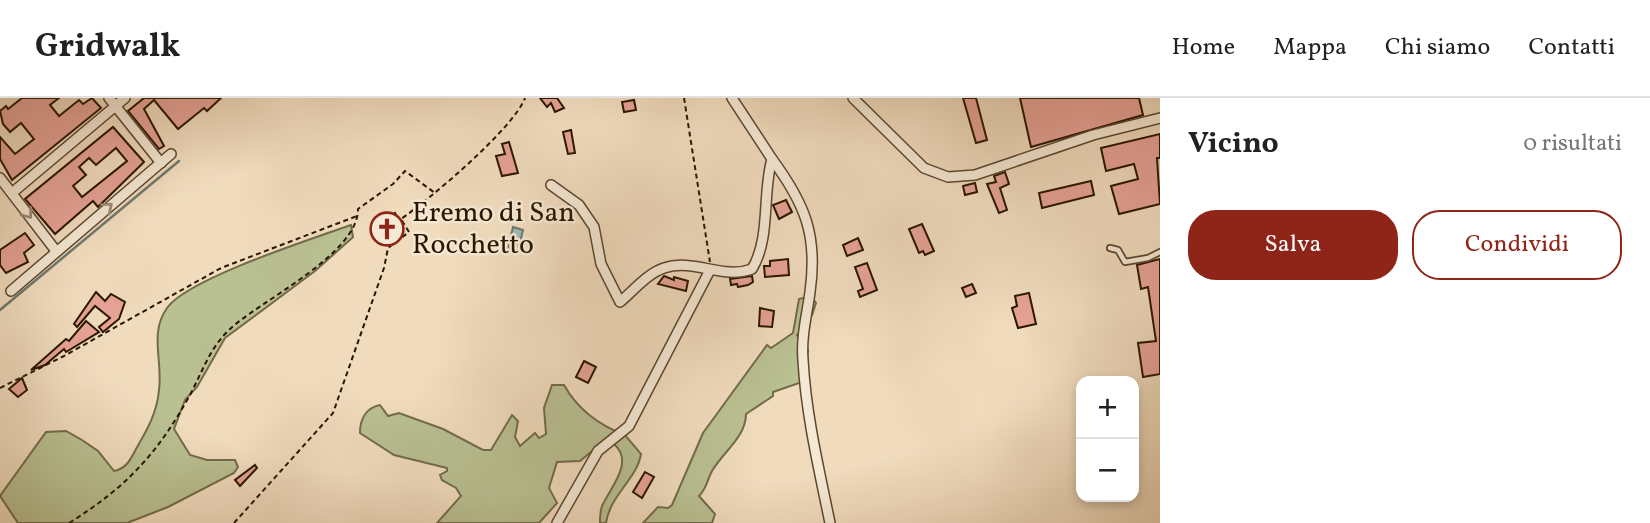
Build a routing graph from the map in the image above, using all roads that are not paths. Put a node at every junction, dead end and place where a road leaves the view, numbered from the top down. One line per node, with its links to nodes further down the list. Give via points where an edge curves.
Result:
1 (109, 98): 5 (street)
2 (125, 98): 5 (street)
3 (732, 98): 8 (street)
4 (853, 98): 6 (street, via 924,168 948,177 975,175)
5 (116, 107): 9 (street); 12 (street)
6 (1160, 118)
7 (171, 154): 9 (street)
8 (772, 159): 16 (street, via 755,262 745,271); 19 (street, via 806,211 811,235 814,265 802,335 803,361 814,450)
9 (161, 163): 14 (street, one-way to 9)
10 (0, 178): 12 (street)
11 (551, 185): 16 (street, via 579,205 594,227 601,264 620,302 663,268 701,265)
12 (12, 193): 14 (street, one-way to 14)
13 (1110, 248): 15 (lane, via 1118,250 1125,262)
14 (56, 251): 17 (street)
15 (1160, 252)
16 (710, 270): 18 (street, via 629,426 597,451)
17 (6, 290)
18 (557, 523)
19 (830, 523)

